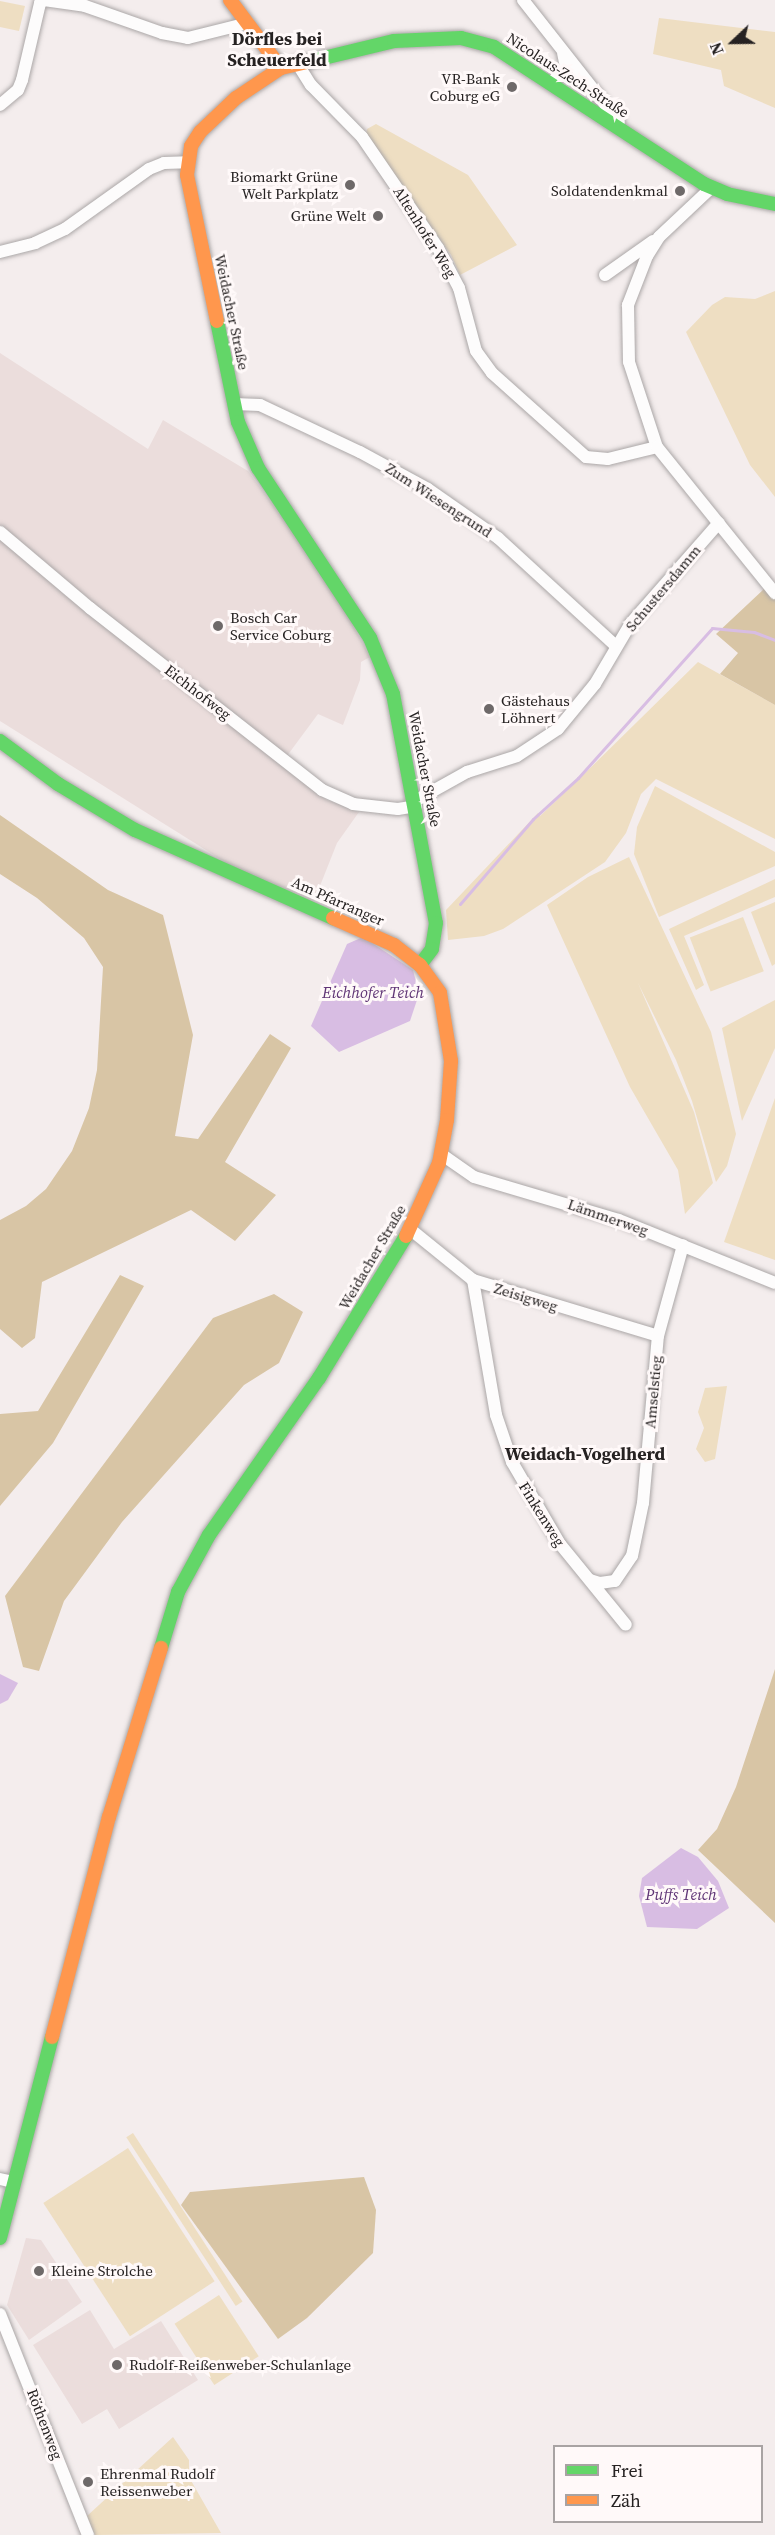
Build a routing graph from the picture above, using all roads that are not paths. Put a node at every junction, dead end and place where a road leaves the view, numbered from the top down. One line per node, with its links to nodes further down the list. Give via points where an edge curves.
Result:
1 (230, 0): 5 (main road)
2 (523, 0): 4 (street)
3 (538, 0): 4 (street)
4 (539, 21): 6 (street)
5 (248, 23): 8 (main road); 10 (street, via 188,38 85,6 44,0 18,90)
6 (561, 49): 9 (street, via 567,66); 11 (street)
7 (297, 63): 8 (main road, Nicolaus-Zech-Straße); 9 (main road, Nicolaus-Zech-Straße, via 394,40 443,36 494,47); 19 (street, Altenhofer Weg, via 311,85 362,137 438,248 459,288 476,351 492,373 585,457 608,459)
8 (282, 68): 12 (main road, Nicolaus-Zech-Straße, via 212,120 191,146)
9 (552, 82): 11 (main road, Nicolaus-Zech-Straße)
10 (0, 105)
11 (628, 133): 13 (main road, Nicolaus-Zech-Straße)
12 (187, 162): 16 (street, via 164,163 149,169 64,229 35,243); 18 (main road, Weidacher Straße)
13 (711, 188): 14 (main road, Nicolaus-Zech-Straße); 15 (street)
14 (775, 204)
15 (659, 237): 17 (street); 19 (street, via 635,280 626,321 629,362)
16 (0, 252)
17 (605, 275)
18 (234, 404): 23 (street, Zum Wiesengrund, via 260,405 428,489 498,538); 25 (main road, Weidacher Straße, via 258,468 352,607 377,651 401,725)
19 (657, 447): 20 (street)
20 (719, 523): 22 (street); 23 (street, Schustersdamm, via 631,623)
21 (0, 532): 25 (street, Eichhofweg, via 90,608 322,790 353,804 379,808)
22 (775, 593)
23 (616, 646): 25 (street, Schustersdamm, via 595,684 558,729 534,747 448,781)
24 (0, 741): 26 (main road, Am Pfarranger, via 106,814 359,927 394,945)
25 (416, 804): 26 (main road, Weidacher Straße, via 436,929 432,949)
26 (420, 965): 27 (main road, Weidacher Straße, via 440,993 449,1033 450,1086)
27 (441, 1154): 28 (main road, Weidacher Straße); 29 (street, Lämmerweg, via 474,1177 574,1205)
28 (410, 1229): 30 (street, Zeisigweg); 35 (main road, Weidacher Straße, via 315,1383 215,1525 178,1593 109,1816 39,2089)
29 (683, 1245): 31 (street, Lämmerweg); 32 (street, Amselstieg)
30 (473, 1280): 32 (street, Zeisigweg); 33 (street, Finkenweg, via 505,1446 543,1519)
31 (775, 1284)
32 (658, 1336): 33 (street, Amselstieg, via 643,1503 632,1556 615,1581)
33 (590, 1580): 34 (street, Finkenweg)
34 (626, 1625)
35 (7, 2180): 36 (main road, Weidacher Straße)
36 (0, 2238)
37 (0, 2314): 38 (street, Röthenweg, via 10,2330)
38 (88, 2535)

